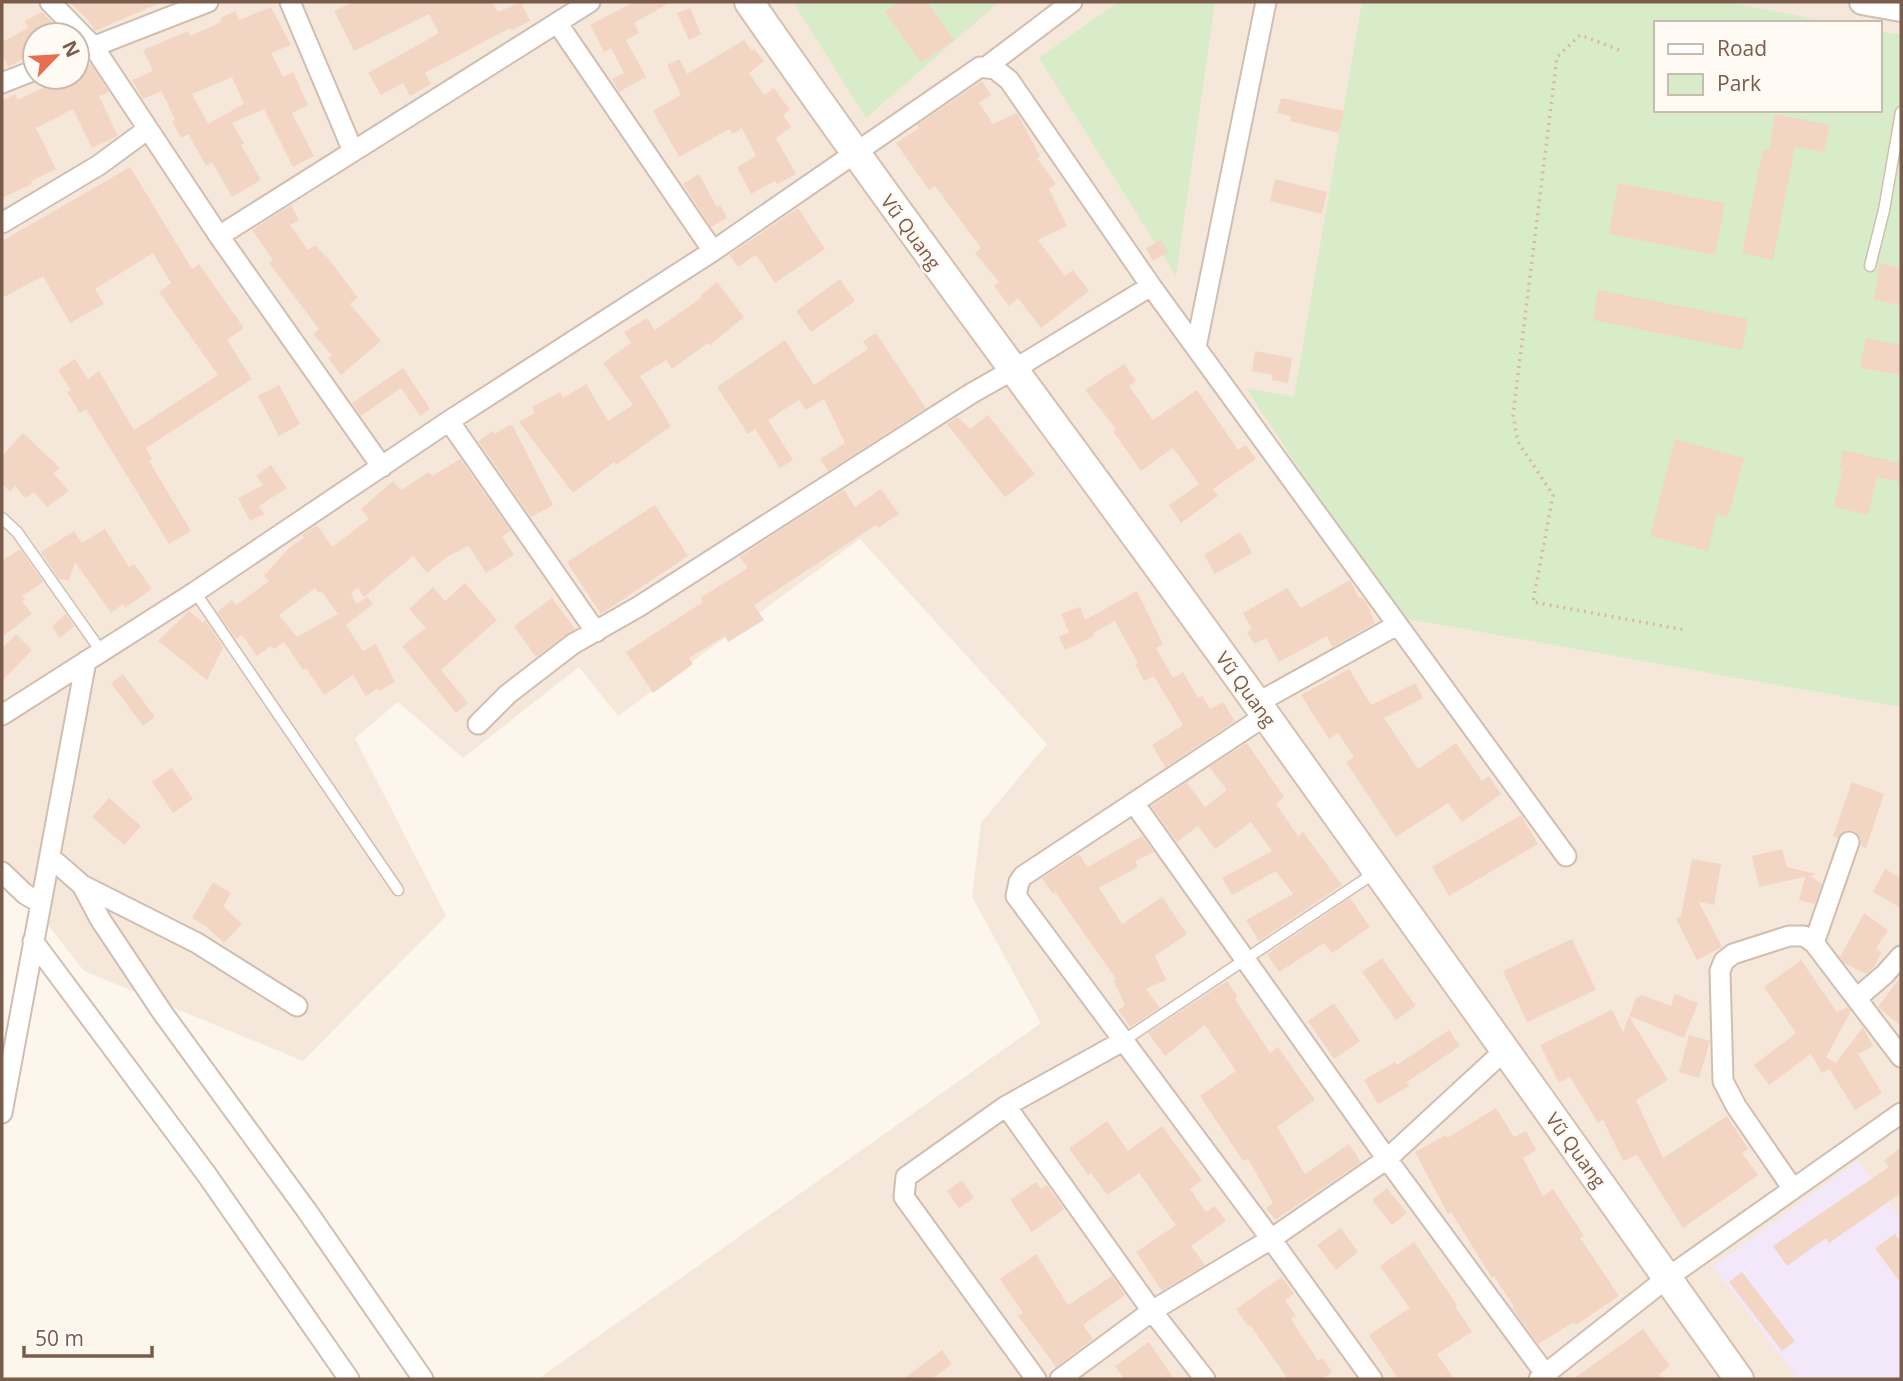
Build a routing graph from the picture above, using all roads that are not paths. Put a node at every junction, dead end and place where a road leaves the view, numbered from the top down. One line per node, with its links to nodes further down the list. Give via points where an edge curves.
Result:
1 (50, 2): 10 (street)
2 (208, 2): 12 (street)
3 (290, 2): 19 (street)
4 (590, 2): 11 (street)
5 (749, 2): 20 (main road, Vũ Quang)
6 (1072, 2): 14 (street, via 990,64)
7 (1266, 2): 26 (street)
8 (1862, 2): 9 (street)
9 (1901, 9)
10 (64, 21)
11 (558, 24): 19 (street); 23 (street)
12 (91, 48)
13 (91, 58): 18 (street)
14 (995, 69): 20 (street, via 980,67); 25 (street, via 1009,80)
15 (21, 75): 16 (street)
16 (2, 83)
17 (1901, 112): 24 (lane)
18 (148, 129): 21 (street); 22 (street)
19 (352, 150): 22 (street)
20 (854, 153): 23 (street); 27 (main road, Vũ Quang)
21 (2, 223)
22 (219, 236): 29 (street)
23 (713, 251): 28 (street)
24 (1870, 266)
25 (1151, 286): 26 (street); 27 (street)
26 (1196, 347): 32 (street)
27 (1013, 370): 33 (street); 35 (main road, Vũ Quang)
28 (449, 421): 29 (street); 33 (street)
29 (382, 467): 31 (street)
30 (2, 518): 34 (lane, via 17,531)
31 (195, 592): 34 (street); 45 (lane)
32 (1397, 625): 35 (street); 40 (street)
33 (596, 632): 37 (street, via 531,675)
34 (94, 656): 36 (street); 41 (street)
35 (1261, 709): 38 (street); 42 (main road, Vũ Quang)
36 (2, 715)
37 (478, 724)
38 (1134, 803): 50 (street); 53 (street, via 1023,876 1016,890 1020,903)
39 (1849, 842): 48 (street)
40 (1566, 856)
41 (51, 858): 44 (street); 46 (street)
42 (1379, 870): 50 (lane); 54 (main road, Vũ Quang)
43 (2, 873): 46 (street)
44 (82, 885): 52 (street, via 197,943); 67 (street, via 162,1012)
45 (398, 890)
46 (40, 903): 47 (street)
47 (33, 942): 56 (street); 66 (street, via 207,1175)
48 (1814, 943): 51 (street); 61 (street, via 1804,936 1789,936 1733,954 1720,971 1723,1081)
49 (1901, 956): 51 (street)
50 (1246, 959): 53 (lane); 60 (street)
51 (1857, 999): 55 (street)
52 (297, 1006)
53 (1123, 1041): 57 (street); 62 (street)
54 (1504, 1051): 60 (street); 63 (main road, Vũ Quang)
55 (1901, 1057)
56 (4, 1088): 58 (street)
57 (1006, 1106): 64 (street); 68 (street, via 906,1177 904,1197)
58 (2, 1113)
59 (1901, 1113): 61 (street)
60 (1387, 1158): 62 (street); 65 (street)
61 (1793, 1189): 63 (street)
62 (1271, 1239): 64 (street); 71 (street)
63 (1667, 1278): 65 (street); 72 (main road, Vũ Quang)
64 (1152, 1311): 69 (street); 70 (street)
65 (1544, 1378)
66 (349, 1379)
67 (423, 1379)
68 (1036, 1379)
69 (1060, 1379)
70 (1205, 1379)
71 (1372, 1379)
72 (1739, 1379)

